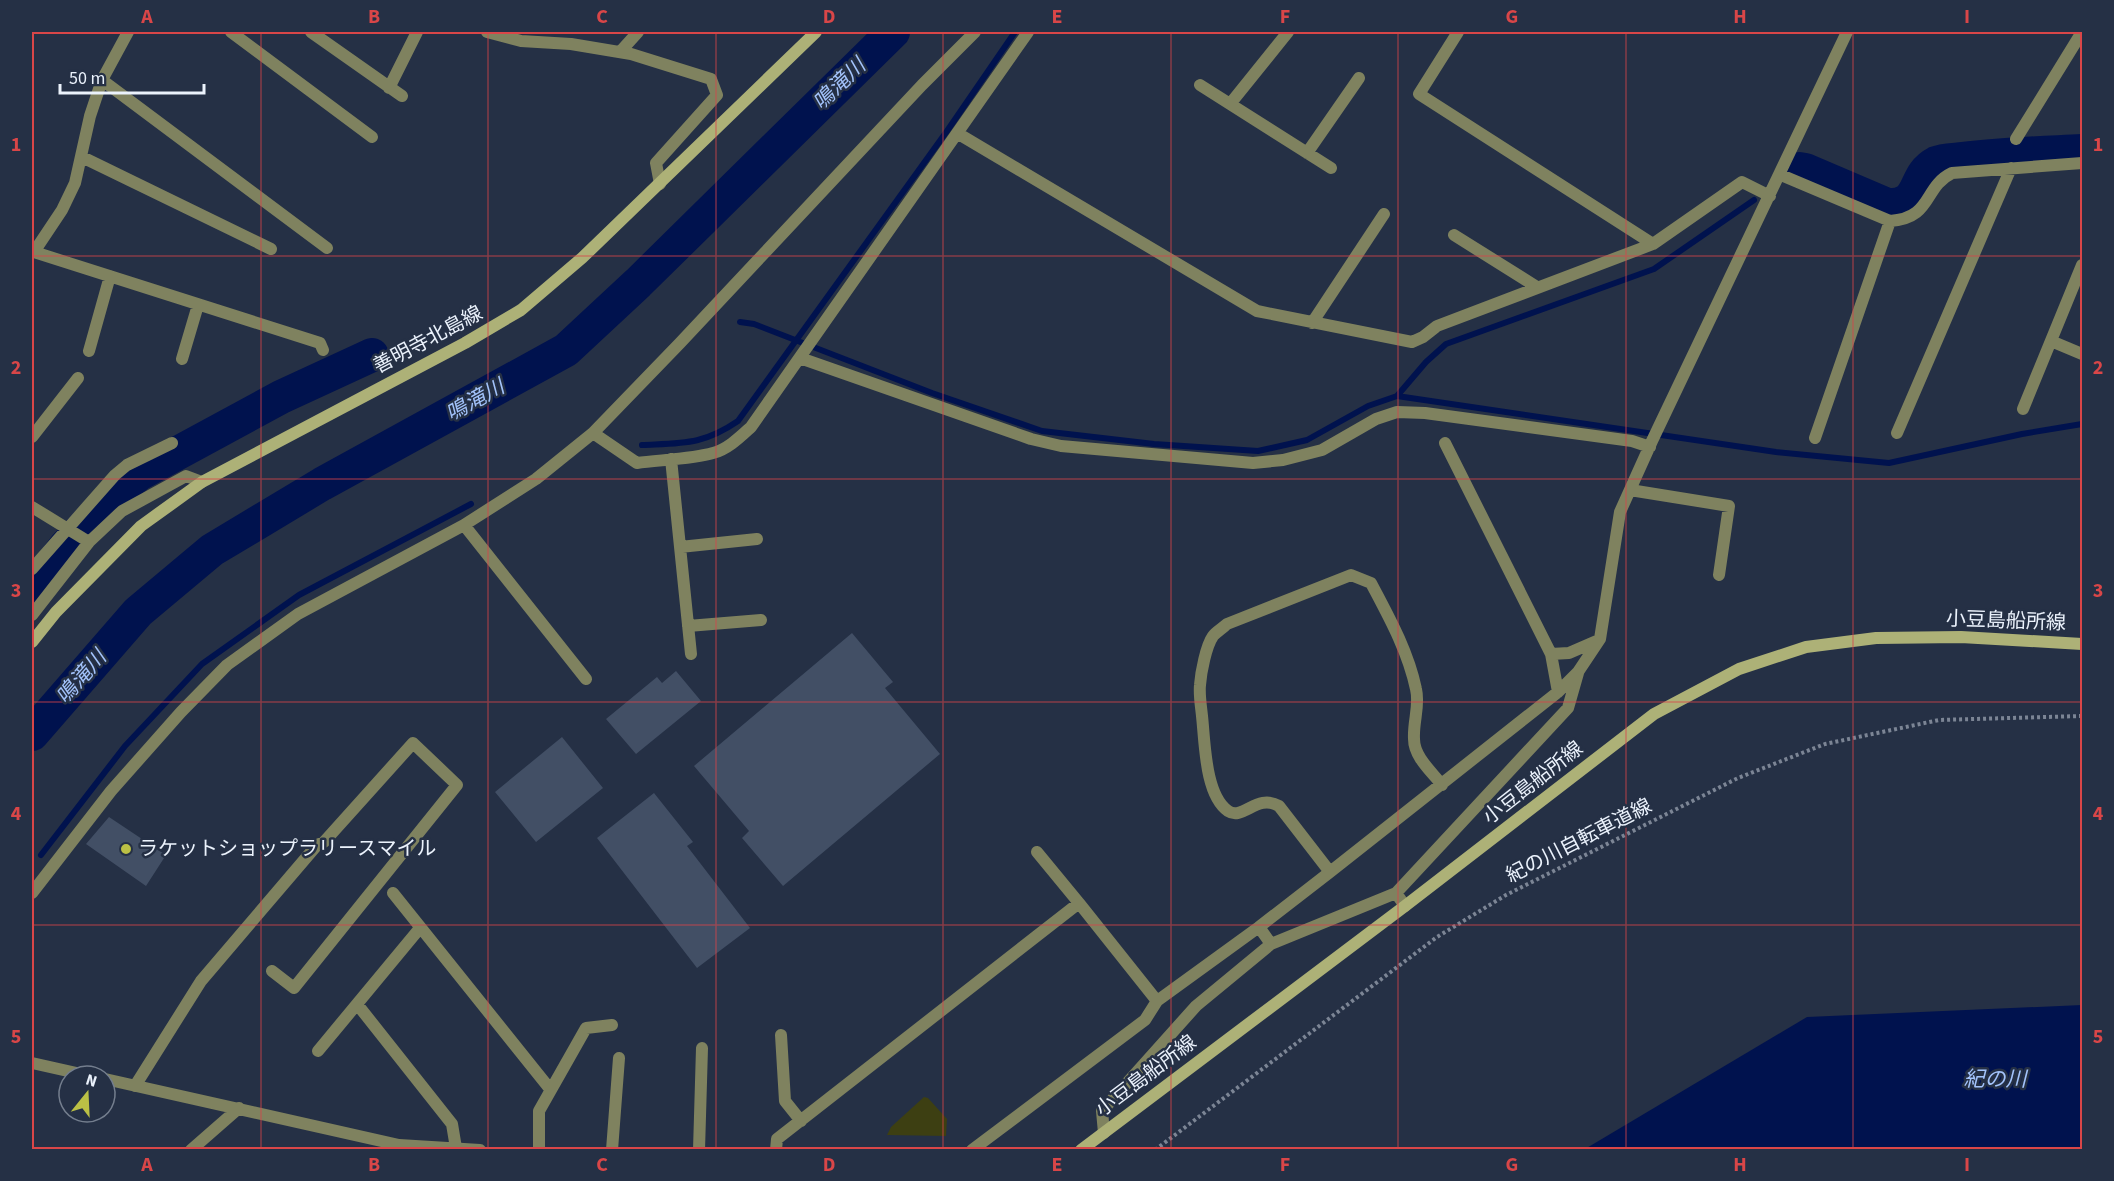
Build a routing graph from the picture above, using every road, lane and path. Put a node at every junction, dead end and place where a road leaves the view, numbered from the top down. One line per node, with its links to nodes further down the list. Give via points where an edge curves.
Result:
1 (128, 32): 16 (street)
2 (231, 32): 22 (street)
3 (311, 32): 18 (street)
4 (417, 32): 18 (street)
5 (487, 32): 14 (street, via 521,41)
6 (638, 32): 14 (street)
7 (816, 32): 30 (main road, 善明寺北島線)
8 (975, 32): 52 (street)
9 (1028, 32): 21 (street)
10 (1288, 32): 20 (street)
11 (1458, 32): 35 (street, via 1419,94)
12 (1847, 32): 29 (street)
13 (2082, 32): 23 (street)
14 (620, 52): 30 (street, via 711,80 717,95 656,163)
15 (1359, 78): 24 (street)
16 (102, 80): 25 (street); 36 (street)
17 (1200, 85): 20 (street)
18 (389, 88): 19 (street)
19 (402, 96)
20 (1230, 104): 24 (street)
21 (957, 133): 43 (street, via 1257,311); 46 (street)
22 (372, 137)
23 (2016, 139)
24 (1307, 153): 27 (street)
25 (82, 157): 37 (street); 38 (street, via 66,201)
26 (2082, 163): 28 (street)
27 (1331, 168)
28 (2010, 168): 33 (street, via 1952,173 1913,216); 53 (street)
29 (1781, 175): 31 (street); 33 (street)
30 (660, 184): 60 (main road, 善明寺北島線, via 521,310)
31 (1770, 196): 35 (street, via 1742,182); 58 (street)
32 (1384, 214): 43 (street)
33 (1890, 221): 55 (street)
34 (1454, 235): 41 (street)
35 (1653, 244): 41 (street)
36 (327, 248)
37 (271, 249)
38 (33, 252): 40 (street)
39 (2082, 265): 44 (street)
40 (110, 276): 42 (street); 47 (street)
41 (1537, 287): 43 (street, via 1437,326 1412,342)
42 (198, 304): 45 (street, via 320,343); 49 (street)
43 (1312, 323)
44 (2051, 341): 48 (street); 51 (street)
45 (323, 350)
46 (805, 350): 58 (street, via 1031,439 1061,446 1253,463 1283,460 1322,450 1376,419 1397,412 1425,412); 59 (street, via 739,438 712,454)
47 (89, 351)
48 (2082, 354)
49 (182, 359)
50 (78, 378): 54 (street)
51 (2023, 409)
52 (593, 433): 59 (street, via 637,463); 63 (street, via 536,479)
53 (1897, 433)
54 (32, 437)
55 (1815, 438)
56 (172, 443): 64 (street, via 127,465)
57 (1444, 443): 77 (street)
58 (1651, 444): 61 (street)
59 (671, 459): 67 (street)
60 (202, 482): 66 (street, via 186,476 122,512); 74 (main road, 善明寺北島線, via 141,526 56,612)
61 (1630, 490): 69 (street, via 1729,506); 73 (street, via 1620,512)
62 (32, 507): 64 (street)
63 (464, 525): 79 (street); 85 (street, via 298,614 227,665 111,791)
64 (67, 529): 66 (street); 68 (street)
65 (757, 539): 67 (street)
66 (89, 542): 70 (street)
67 (680, 548): 72 (street)
68 (32, 568)
69 (1719, 575)
70 (32, 615)
71 (761, 620): 72 (street)
72 (688, 626): 76 (street)
73 (1600, 639): 77 (street, via 1569,653); 78 (street)
74 (32, 642)
75 (2082, 644): 89 (main road, 小豆島船所線, via 1960,637 1876,638 1806,647 1739,669 1654,714)
76 (691, 654)
77 (1551, 654): 80 (street)
78 (1578, 672): 80 (street); 87 (street, via 1568,708)
79 (586, 679)
80 (1558, 692): 82 (street)
81 (2082, 716): 119 (path, 紀の川自転車道線, via 1940,720 1825,744 1738,778 1506,895 1437,938)
82 (1442, 785): 84 (street); 84 (street, via 1418,755 1413,740 1419,705 1416,688 1400,638 1371,583 1351,575 1227,624 1213,635 1199,686 1208,772 1215,793 1232,813 1265,801 1279,806)
83 (1037, 852): 88 (street)
84 (1330, 872): 90 (street)
85 (32, 893)
86 (393, 893): 91 (street)
87 (1396, 893): 89 (street); 92 (street)
88 (1078, 903): 94 (street); 107 (street)
89 (1405, 906): 108 (main road, 小豆島船所線)
90 (1259, 927): 92 (street); 94 (street)
91 (420, 928): 95 (street); 105 (street)
92 (1271, 944): 108 (street, via 1196,1006 1102,1111)
93 (272, 971): 104 (street, via 294,988 458,785 412,743 324,842 316,845 201,981)
94 (1157, 1001): 117 (street, via 1145,1020)
95 (357, 1004): 99 (street); 110 (street, via 452,1124)
96 (612, 1025): 105 (street, via 586,1028)
97 (781, 1035): 107 (street, via 785,1101)
98 (702, 1048): 115 (street)
99 (318, 1051)
100 (620, 1058): 114 (street)
101 (32, 1063): 102 (street)
102 (57, 1069)
103 (117, 1082): 104 (street)
104 (135, 1086): 106 (street)
105 (550, 1089): 113 (street, via 539,1111)
106 (239, 1108): 109 (street); 111 (street)
107 (801, 1121): 116 (street, via 777,1139)
108 (1104, 1133): 118 (main road, 小豆島船所線)
109 (401, 1147): 110 (street)
110 (456, 1148): 112 (street)
111 (191, 1149)
112 (480, 1149)
113 (539, 1149)
114 (612, 1149)
115 (699, 1149)
116 (776, 1149)
117 (972, 1149)
118 (1081, 1149)
119 (1155, 1149)

